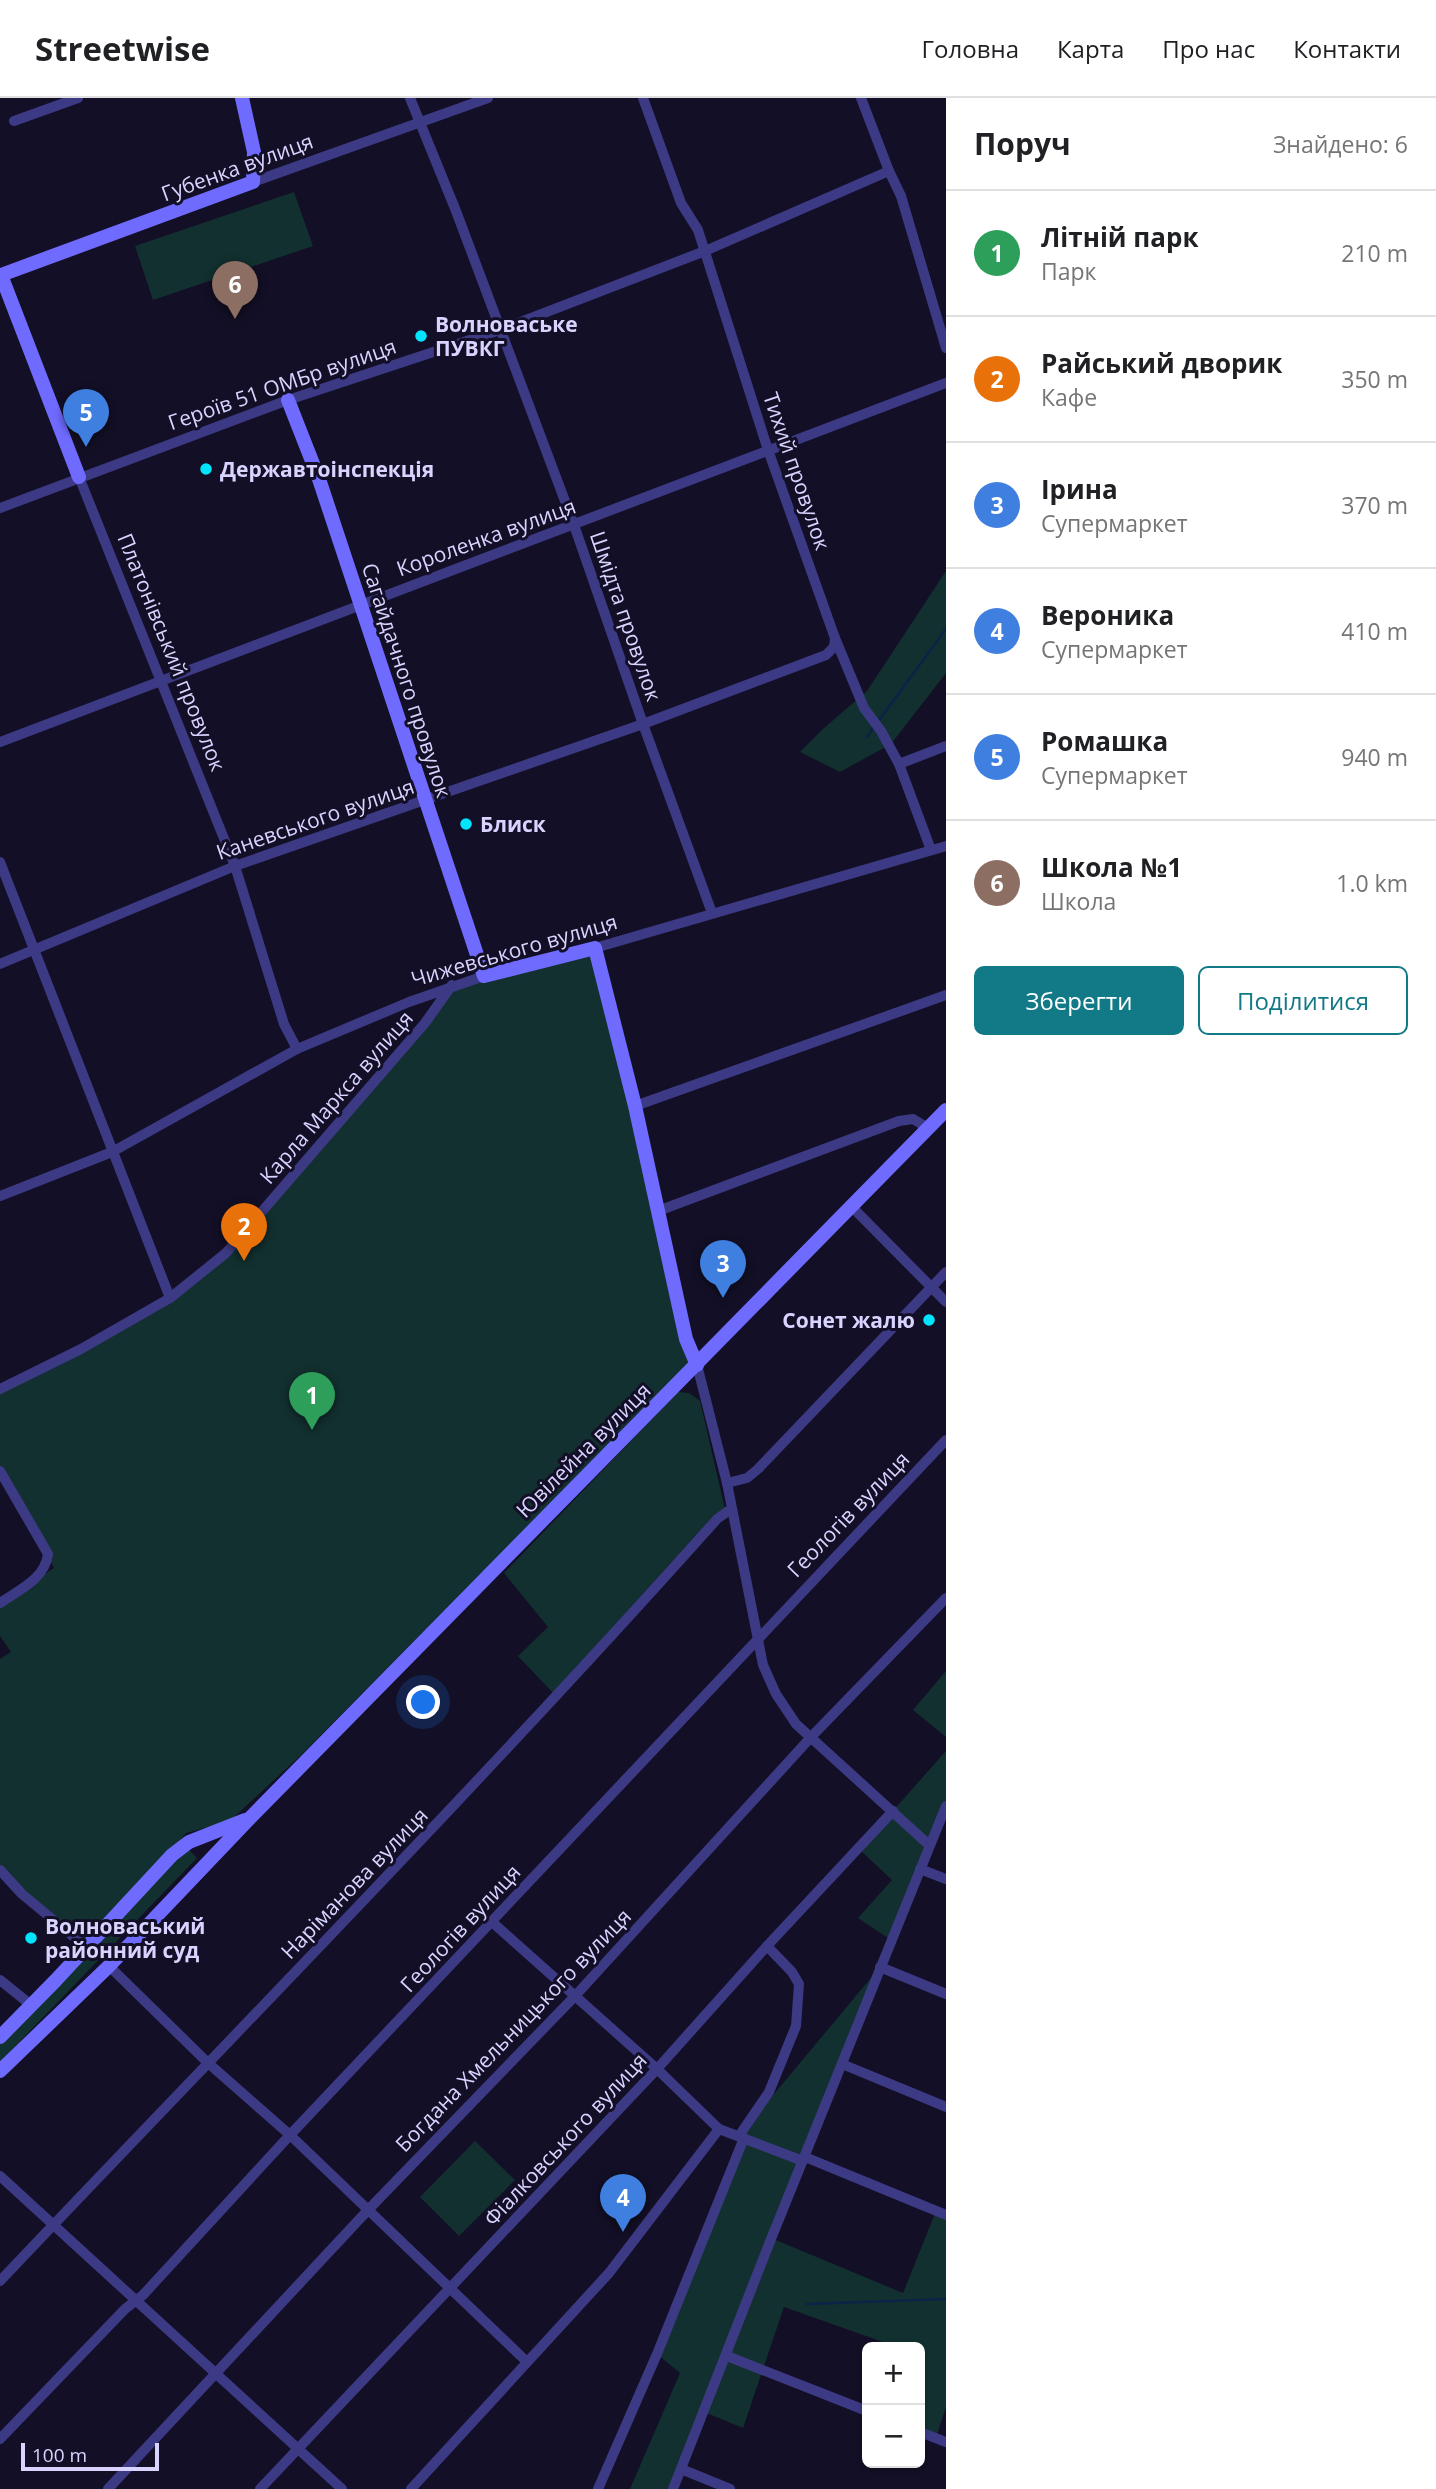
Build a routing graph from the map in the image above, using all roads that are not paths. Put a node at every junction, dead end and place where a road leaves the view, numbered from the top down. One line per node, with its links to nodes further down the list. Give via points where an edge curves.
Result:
1 (78, 98): 7 (street)
2 (242, 98): 10 (street, via 254,152)
3 (410, 98): 8 (street, Шмідта провулок)
4 (488, 98): 8 (street, Губенка вулиця)
5 (643, 98): 11 (street, Тихий провулок, via 681,203)
6 (861, 98): 9 (street)
7 (14, 121)
8 (420, 124): 10 (street, Губенка вулиця); 13 (street, Шмідта провулок)
9 (888, 171): 11 (street, Героїв 51 ОМБр вулиця); 14 (street, via 901,196)
10 (253, 182): 12 (street, Губенка вулиця)
11 (705, 251): 13 (street, Героїв 51 ОМБр вулиця); 17 (street, Тихий провулок)
12 (0, 274): 18 (street, Платонівський провулок)
13 (500, 330): 16 (street, Героїв 51 ОМБр вулиця); 20 (street, Шмідта провулок)
14 (946, 348)
15 (946, 383): 17 (street, Короленка вулиця)
16 (288, 400): 18 (street, Героїв 51 ОМБр вулиця); 21 (street, Сагайдачного провулок)
17 (768, 450): 20 (street, Короленка вулиця); 22 (street, Тихий провулок)
18 (79, 477): 19 (street, Героїв 51 ОМБр вулиця); 23 (street, Платонівський провулок)
19 (0, 508)
20 (574, 525): 21 (street, Короленка вулиця); 24 (street, Шмідта провулок)
21 (360, 604): 23 (street, Короленка вулиця); 28 (street, Сагайдачного провулок)
22 (835, 638): 24 (street, Каневського вулиця, via 834,647 825,655); 27 (street, Тихий провулок, via 864,708)
23 (161, 681): 25 (street, Короленка вулиця); 32 (street, Платонівський провулок)
24 (643, 724): 28 (street, Каневського вулиця); 33 (street, Шмідта провулок)
25 (0, 742)
26 (946, 746): 27 (street)
27 (899, 764): 30 (street, Тихий провулок)
28 (425, 801): 32 (street, Каневського вулиця); 37 (street, Сагайдачного провулок)
29 (946, 846): 30 (street, Чижевського вулиця)
30 (931, 850): 33 (street, Чижевського вулиця)
31 (0, 862): 35 (street)
32 (235, 866): 35 (street, Каневського вулиця); 40 (street, Платонівський провулок, via 284,1024)
33 (712, 913): 34 (street, Чижевського вулиця)
34 (595, 948): 37 (street, Чижевського вулиця); 41 (street)
35 (33, 949): 36 (street, Каневського вулиця); 44 (street)
36 (0, 964)
37 (484, 976): 38 (street, Чижевського вулиця)
38 (452, 985): 40 (street, Чижевського вулиця); 50 (street, Карла Маркса вулиця, via 425,1023 226,1252)
39 (946, 995): 41 (street)
40 (297, 1049): 44 (street, Чижевського вулиця)
41 (635, 1106): 47 (street)
42 (946, 1110): 43 (street, Ювілейна вулиця)
43 (928, 1128): 46 (street, Ювілейна вулиця); 47 (street, via 913,1119 899,1121)
44 (112, 1152): 45 (street, Чижевського вулиця); 50 (street)
45 (0, 1196)
46 (852, 1207): 49 (street); 52 (street, Ювілейна вулиця)
47 (658, 1211): 52 (street, via 686,1339)
48 (946, 1272): 49 (street)
49 (931, 1287): 51 (street); 56 (street, via 758,1469 747,1478)
50 (170, 1298): 53 (street, Карла Маркса вулиця)
51 (946, 1302)
52 (697, 1365): 56 (street); 64 (street, Ювілейна вулиця)
53 (0, 1389)
54 (946, 1440): 60 (street, Геологів вулиця)
55 (0, 1471): 59 (street, via 48,1554 40,1575)
56 (727, 1483): 57 (street)
57 (731, 1509): 60 (street); 81 (street, Наріманова вулиця, via 353,1914)
58 (946, 1598): 61 (street, Богдана Хмельницького вулиця)
59 (0, 1603)
60 (758, 1641): 61 (street, via 780,1702); 71 (street, Геологів вулиця)
61 (812, 1737): 63 (street); 78 (street, Богдана Хмельницького вулиця)
62 (946, 1806): 66 (street)
63 (893, 1811): 66 (street); 72 (street, Фіалковського вулиця)
64 (249, 1819): 65 (street, Ювілейна вулиця); 67 (street, Ювілейна вулиця)
65 (189, 1842): 67 (street, via 206,1846 209,1856); 73 (street, Ювілейна вулиця)
66 (929, 1845): 68 (street)
67 (204, 1867): 74 (street, Ювілейна вулиця)
68 (920, 1869): 70 (street); 75 (street)
69 (0, 1870): 73 (street)
70 (946, 1879)
71 (492, 1922): 78 (street); 87 (street, Геологів вулиця)
72 (767, 1946): 83 (street, Фіалковського вулиця); 88 (street, via 799,1984 796,2026 769,2092)
73 (86, 1948): 79 (street, Ювілейна вулиця)
74 (109, 1966): 81 (street); 84 (street, Ювілейна вулиця)
75 (880, 1967): 77 (street); 82 (street)
76 (0, 1980): 79 (street)
77 (946, 1994)
78 (576, 1995): 83 (street); 91 (street, Богдана Хмельницького вулиця)
79 (31, 2005): 80 (street, Ювілейна вулиця)
80 (0, 2037)
81 (208, 2062): 87 (street); 93 (street, Наріманова вулиця)
82 (842, 2064): 85 (street); 89 (street)
83 (657, 2068): 86 (street); 95 (street, Фіалковського вулиця)
84 (0, 2071)
85 (946, 2107)
86 (719, 2129): 88 (street); 98 (street, via 609,2273)
87 (290, 2136): 91 (street); 96 (street, Геологів вулиця)
88 (741, 2137): 89 (street); 110 (street, via 657,2354)
89 (804, 2159): 92 (street); 97 (street)
90 (0, 2176): 93 (street)
91 (368, 2210): 95 (street); 99 (street, Богдана Хмельницького вулиця)
92 (946, 2215)
93 (54, 2223): 94 (street, Наріманова вулиця); 96 (street)
94 (0, 2281)
95 (451, 2288): 98 (street); 104 (street, Фіалковського вулиця)
96 (137, 2300): 99 (street); 102 (street, Геологів вулиця)
97 (727, 2356): 100 (street); 105 (street)
98 (526, 2361): 109 (street)
99 (215, 2373): 104 (street); 106 (street, Богдана Хмельницького вулиця)
100 (862, 2409)
101 (925, 2434): 103 (street)
102 (0, 2439)
103 (946, 2442)
104 (297, 2450): 107 (street, Фіалковського вулиця); 108 (street)
105 (681, 2469): 111 (street); 112 (street)
106 (108, 2489)
107 (260, 2489)
108 (342, 2489)
109 (411, 2489)
110 (598, 2489)
111 (673, 2489)
112 (730, 2489)

